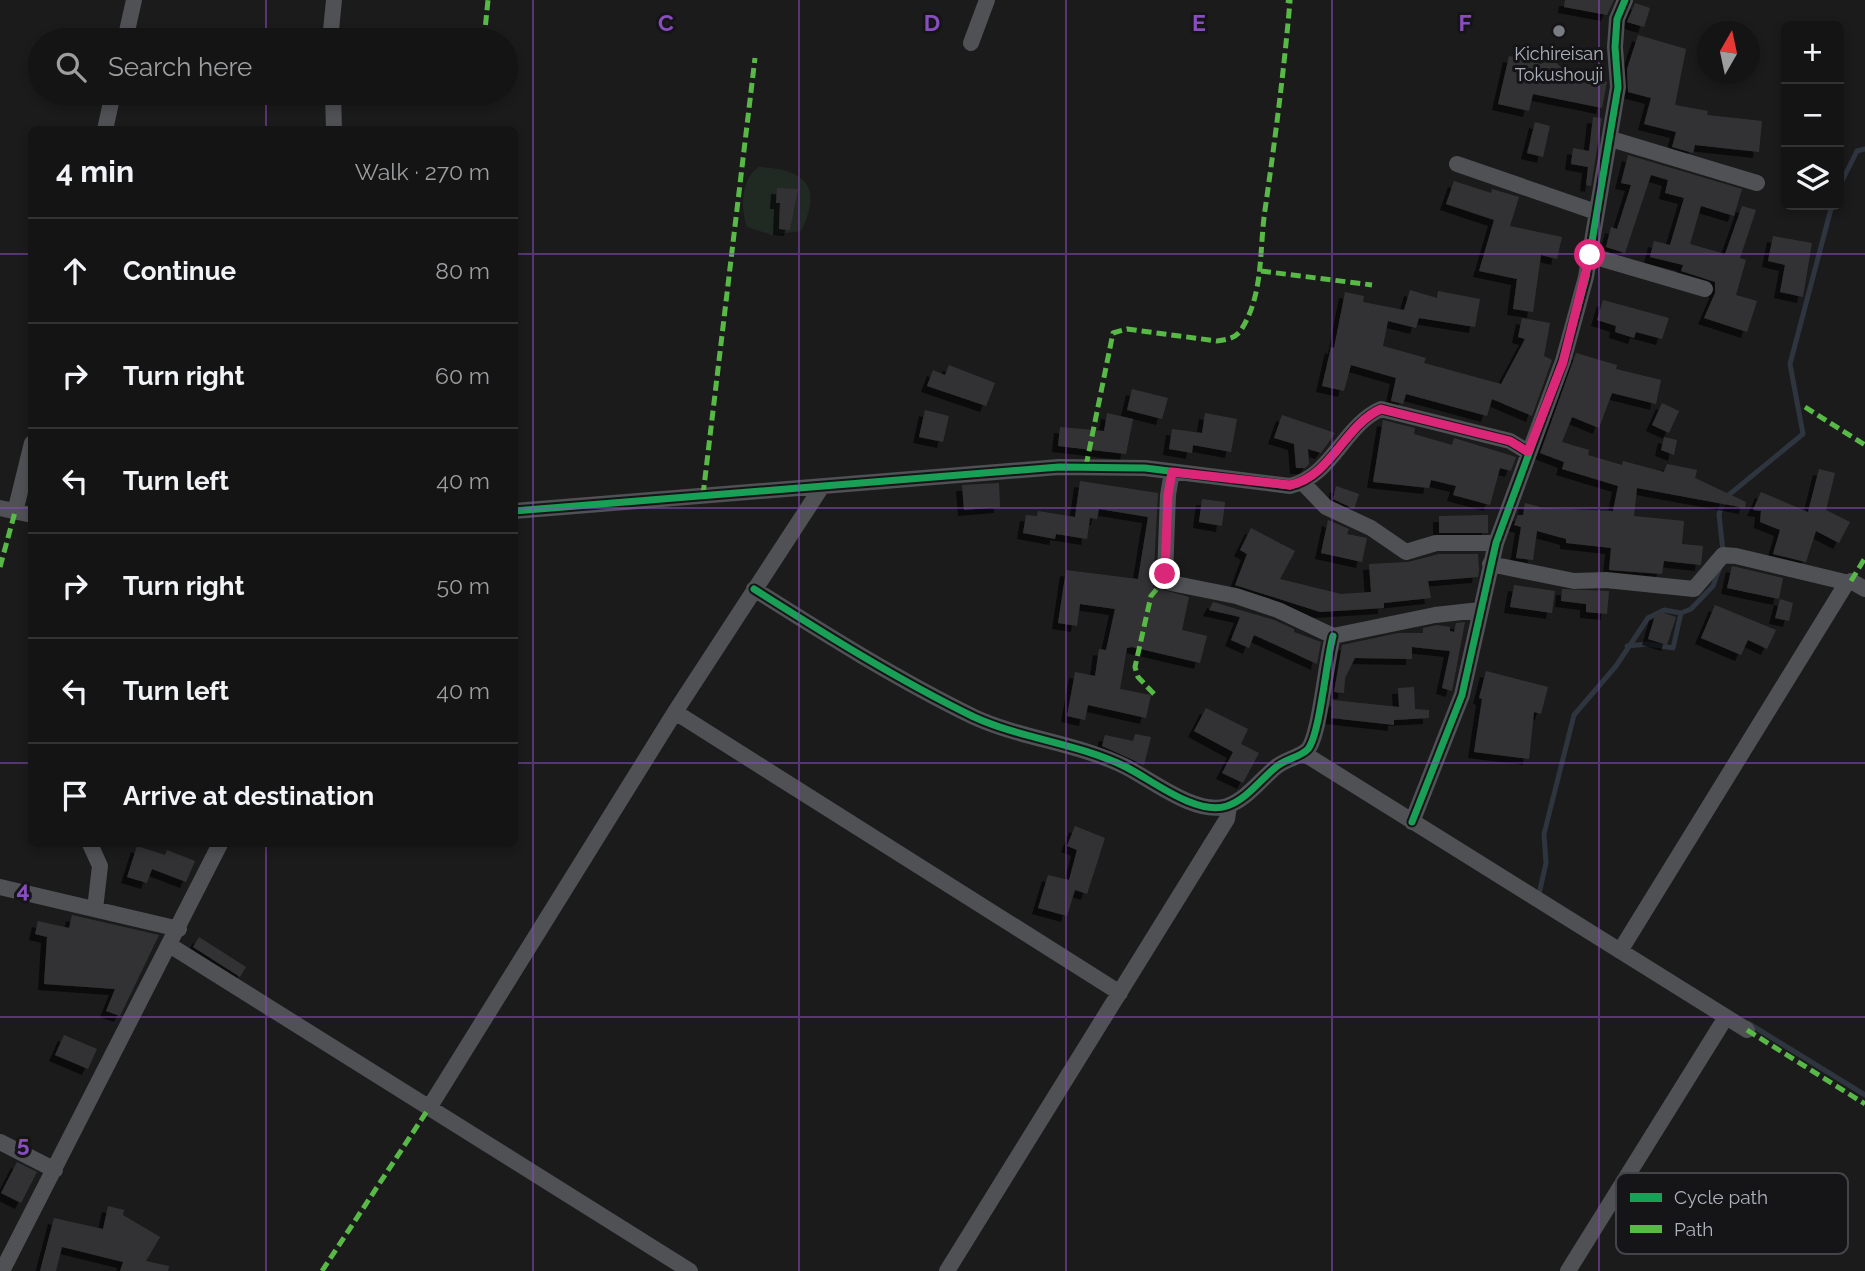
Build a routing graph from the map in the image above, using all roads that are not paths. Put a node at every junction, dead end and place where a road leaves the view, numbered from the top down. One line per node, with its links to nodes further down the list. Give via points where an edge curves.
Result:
1 (134, 0): 5 (street)
2 (334, 0): 6 (street)
3 (987, 0): 7 (street)
4 (1625, 0): 12 (street, via 1617,19 1618,87)
5 (128, 28)
6 (329, 28)
7 (971, 43)
8 (110, 105): 10 (street)
9 (333, 105): 11 (street)
10 (106, 126)
11 (334, 126)
12 (1611, 139): 14 (street); 15 (street)
13 (1457, 164): 15 (street)
14 (1757, 183)
15 (1596, 212): 16 (street)
16 (1590, 255): 17 (street); 18 (street, via 1563,362)
17 (1705, 289)
18 (1528, 452): 21 (street, via 1510,441 1381,409 1362,422); 25 (street)
19 (28, 460): 24 (street)
20 (1172, 472): 21 (street); 22 (street, via 1059,467); 31 (street, via 1166,578 1278,610)
21 (1303, 483): 25 (street, via 1326,507 1371,528 1406,552 1436,543)
22 (821, 488): 23 (street); 28 (street)
23 (518, 510)
24 (16, 512)
25 (1496, 542): 26 (street)
26 (1490, 564): 27 (street, via 1574,581 1694,589 1723,555); 30 (street)
27 (1849, 583): 29 (street); 42 (street)
28 (754, 589): 32 (street); 34 (street, via 831,638 977,718 1125,766 1198,805)
29 (1865, 589)
30 (1480, 610): 31 (street); 35 (street, via 1462,695)
31 (1333, 636): 33 (street, via 1320,719)
32 (675, 712): 43 (street); 46 (street)
33 (1303, 753): 34 (street, via 1287,759); 35 (street)
34 (1229, 806): 43 (street, via 1227,819)
35 (1412, 822): 42 (street)
36 (91, 847): 39 (street, via 100,866)
37 (219, 847): 40 (street)
38 (0, 887): 39 (street)
39 (95, 909): 40 (street)
40 (179, 929): 41 (street)
41 (170, 946): 46 (street); 48 (street)
42 (1620, 951): 44 (street)
43 (1119, 993): 53 (street)
44 (1726, 1017): 45 (street); 49 (street)
45 (1747, 1030)
46 (429, 1108): 52 (street)
47 (0, 1142): 48 (street)
48 (55, 1170): 51 (street)
49 (1629, 1173)
50 (1616, 1194): 54 (street)
51 (2, 1270)
52 (690, 1271)
53 (947, 1271)
54 (1568, 1271)

